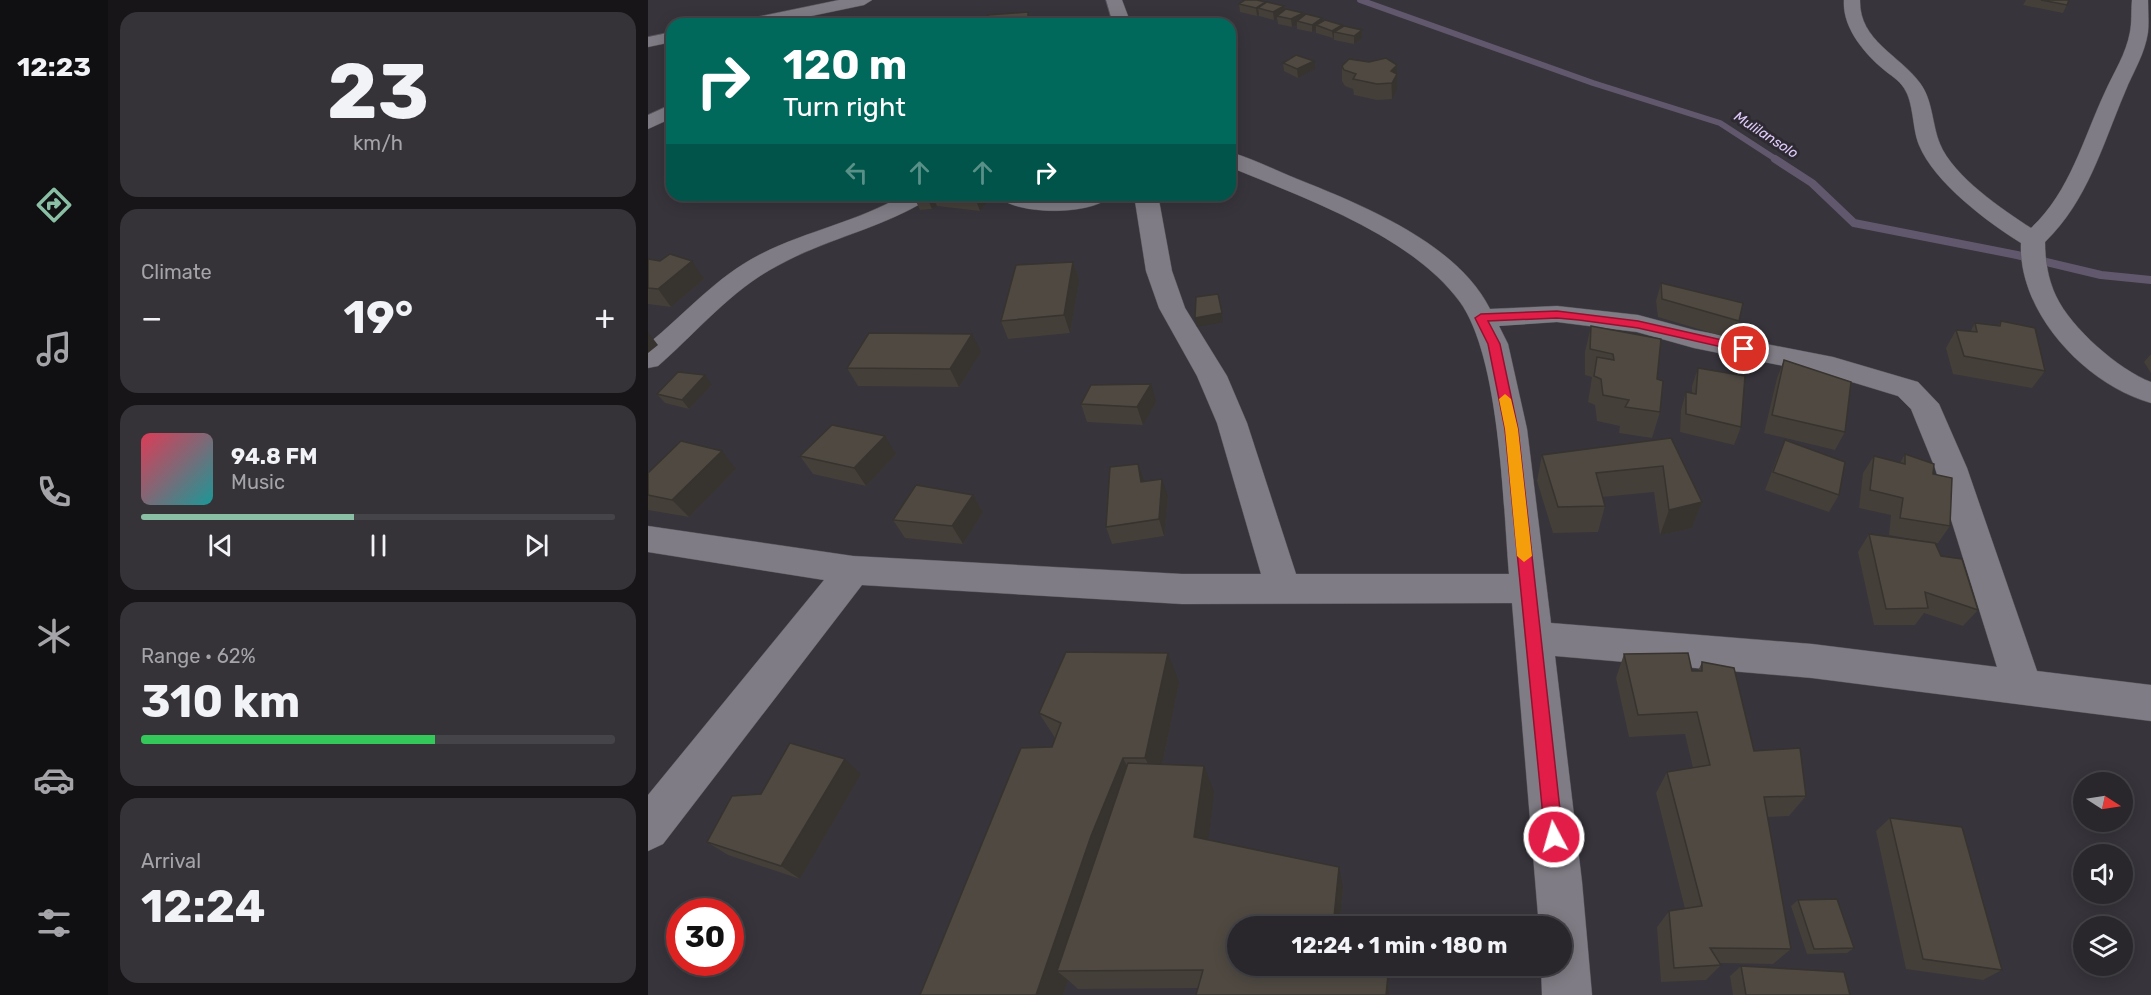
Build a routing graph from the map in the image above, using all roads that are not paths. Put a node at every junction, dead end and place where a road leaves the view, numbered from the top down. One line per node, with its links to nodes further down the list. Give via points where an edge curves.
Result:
1 (864, 0): 5 (street)
2 (1114, 0): 8 (street)
3 (1852, 0): 21 (street, via 1853,16 1869,42 1916,90 1931,148)
4 (2140, 0): 9 (street)
5 (818, 9): 6 (street); 7 (street)
6 (775, 18)
7 (807, 18)
8 (1120, 18)
9 (2145, 33): 21 (street, via 2115,92 2080,179)
10 (648, 34): 11 (street)
11 (666, 36)
12 (666, 38): 13 (street)
13 (648, 42)
14 (666, 113): 15 (street)
15 (648, 123)
16 (1236, 161): 22 (street, via 1329,200 1416,246 1448,272 1473,301)
17 (909, 201): 23 (street, via 752,270 712,298)
18 (1041, 201): 19 (street)
19 (1081, 201)
20 (1147, 201): 27 (street, via 1159,272 1172,308 1212,376 1232,423)
21 (2033, 251): 24 (street, via 2038,284 2046,302 2113,375)
22 (1481, 318): 28 (street, via 1494,344 1512,429); 30 (street, via 1557,314 1638,324 1833,366 1908,389 1924,404 1951,468)
23 (648, 359)
24 (2151, 393)
25 (648, 540): 26 (street)
26 (853, 570): 27 (street, via 1182,589); 32 (street)
27 (1283, 588): 28 (street)
28 (1527, 588): 29 (street)
29 (1533, 638): 30 (street, via 1812,661); 33 (street)
30 (2023, 687): 31 (street)
31 (2151, 703)
32 (648, 829)
33 (1567, 995)

